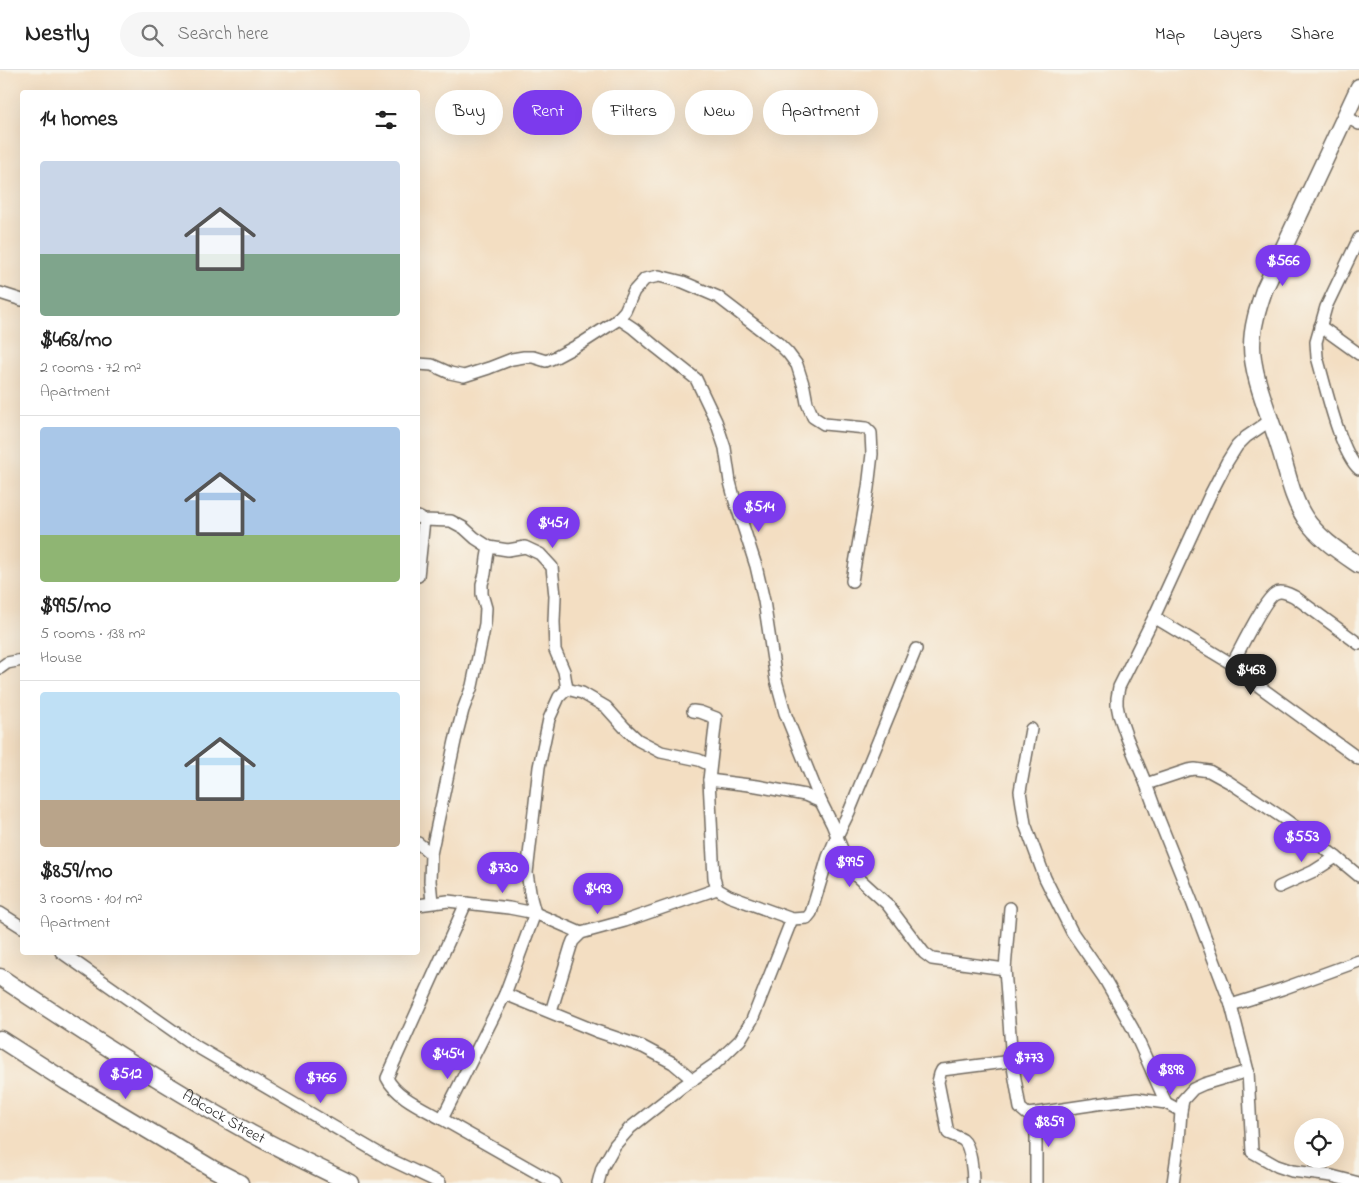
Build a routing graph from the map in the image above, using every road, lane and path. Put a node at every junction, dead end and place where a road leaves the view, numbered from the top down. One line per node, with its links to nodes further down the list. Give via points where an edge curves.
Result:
1 (1359, 88): 2 (main road)
2 (1352, 120): 10 (main road, via 1264,290 1257,313 1252,347 1254,364)
3 (1359, 238): 7 (street)
4 (0, 293): 5 (street)
5 (20, 299)
6 (618, 318): 9 (street, via 582,343 546,361 524,357 464,376); 16 (street, via 645,279 659,276 718,296 788,353 797,365 813,417 824,424 866,428 871,434 872,454); 30 (street, via 696,379 716,422 725,448 735,501 756,566 785,713)
7 (1320, 326): 8 (street); 11 (street, via 1317,357 1339,432 1351,460)
8 (1359, 354)
9 (420, 364)
10 (1271, 420): 15 (main road, via 1294,495 1305,518 1322,538); 17 (street, via 1246,437 1227,462)
11 (1359, 469)
12 (421, 519): 13 (street); 14 (street, via 451,521)
13 (420, 538)
14 (490, 547): 23 (street, via 508,550 525,547 540,554 552,568 555,650); 33 (street, via 482,584 485,624 472,686 462,710)
15 (1359, 566)
16 (852, 581)
17 (1154, 617): 21 (street); 29 (street, via 1119,687 1117,698 1119,715)
18 (1359, 644): 21 (street, via 1295,597 1277,592 1265,605)
19 (916, 650): 31 (street)
20 (20, 660): 22 (street)
21 (1232, 664): 26 (street)
22 (0, 668)
23 (567, 689): 27 (street, via 582,693 606,707 638,740 661,752); 43 (street, via 559,697 549,719 539,767 527,873)
24 (693, 711): 27 (street, via 716,718)
25 (1031, 729): 59 (street, via 1020,790 1025,824 1045,878 1072,932 1104,978 1133,1029)
26 (1359, 759)
27 (710, 765): 28 (street)
28 (709, 780): 30 (street, via 805,795); 37 (street)
29 (1146, 784): 34 (street, via 1188,770 1209,771 1246,793); 53 (street)
30 (821, 802): 31 (street)
31 (837, 836): 44 (street, via 811,913 807,918); 49 (street, via 854,874 887,904 928,956)
32 (420, 845): 33 (street)
33 (431, 854): 38 (street)
34 (1336, 857): 35 (street); 36 (street)
35 (1359, 876)
36 (1279, 887)
37 (717, 889): 44 (street); 46 (street)
38 (432, 902): 39 (street); 40 (street)
39 (466, 903): 43 (street); 62 (street, via 387,1078 403,1096)
40 (420, 904)
41 (1010, 908): 49 (street)
42 (0, 913): 45 (street)
43 (535, 913): 46 (street); 52 (street)
44 (792, 919): 58 (street, via 752,1020 740,1040)
45 (20, 927)
46 (581, 933): 54 (street, via 571,946)
47 (65, 955): 65 (street, via 192,1044 387,1158)
48 (1356, 962): 50 (street); 53 (street)
49 (1005, 969): 56 (street)
50 (1359, 974)
51 (0, 977): 64 (main road, Adcock Street, via 145,1072 253,1134)
52 (505, 994): 54 (street); 62 (street)
53 (1231, 1005): 57 (street)
54 (550, 1012): 58 (street, via 644,1047 673,1063)
55 (0, 1039): 63 (main road, via 66,1082)
56 (1012, 1062): 61 (street, via 1020,1108 1027,1114); 68 (street, via 942,1070 940,1074 938,1082 948,1133 966,1144)
57 (1248, 1072): 60 (street, via 1194,1089 1183,1100); 71 (street, via 1252,1152 1292,1171)
58 (694, 1080): 67 (street, via 624,1134 602,1168)
59 (1166, 1103): 60 (street); 61 (street, via 1137,1099)
60 (1181, 1111): 70 (street)
61 (1036, 1113): 69 (street)
62 (442, 1119): 66 (street)
63 (240, 1183)
64 (350, 1183)
65 (440, 1183)
66 (555, 1183)
67 (598, 1183)
68 (973, 1183)
69 (1036, 1183)
70 (1173, 1183)
71 (1359, 1183)

